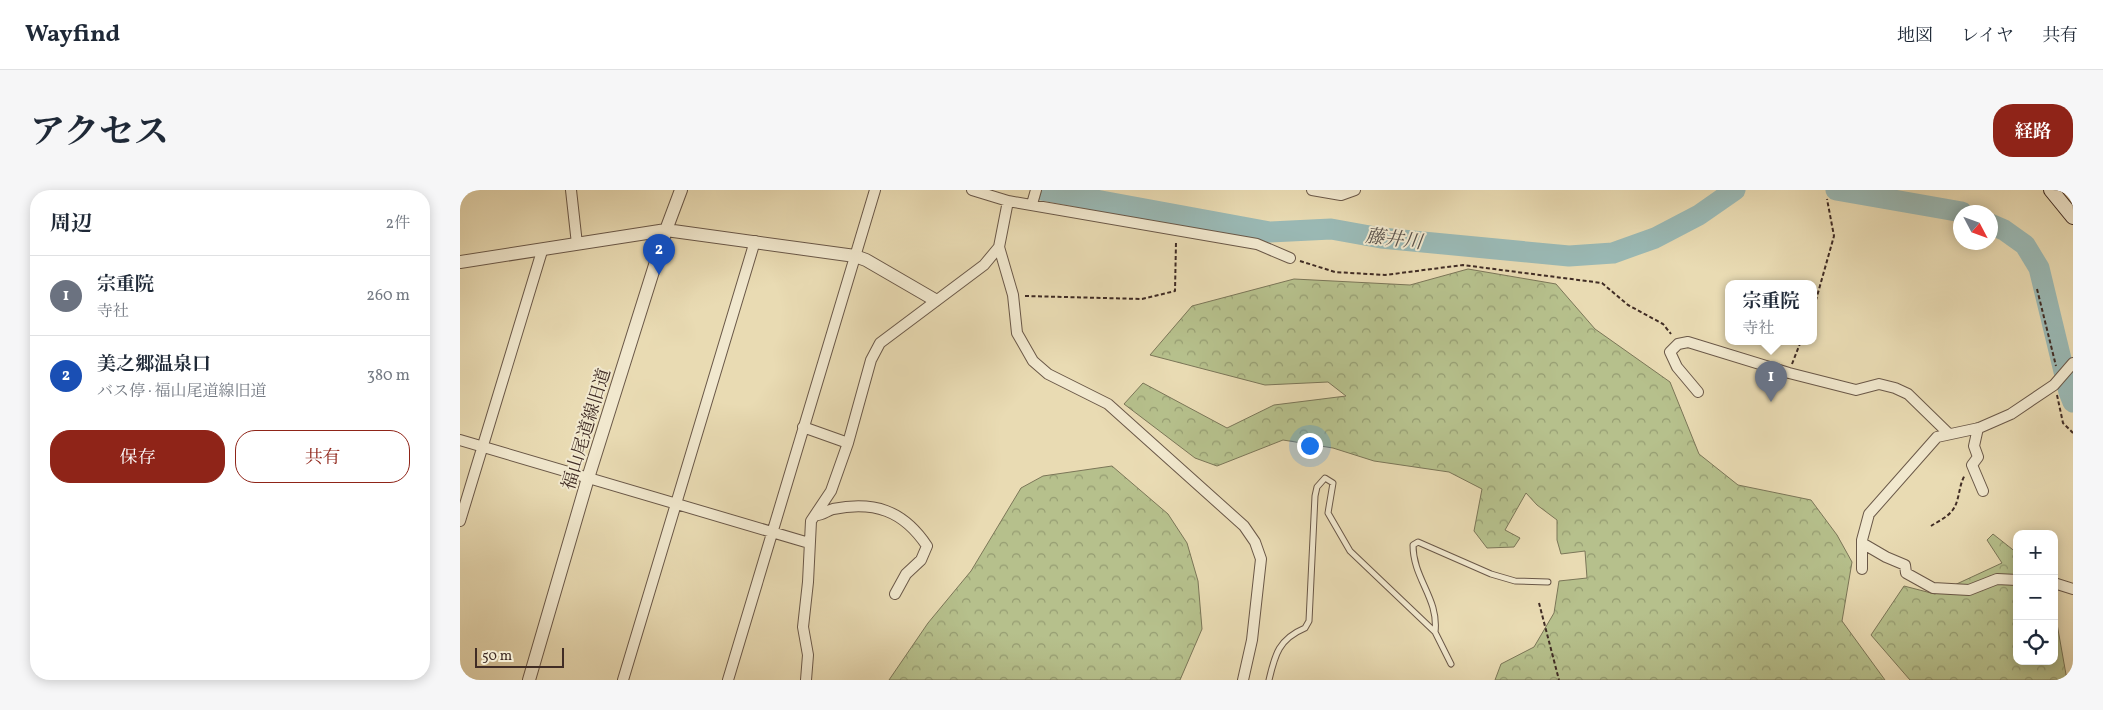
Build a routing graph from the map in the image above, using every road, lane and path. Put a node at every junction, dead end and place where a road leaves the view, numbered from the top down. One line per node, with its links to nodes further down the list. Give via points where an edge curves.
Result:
1 (571, 190): 15 (street)
2 (681, 190): 12 (street, 福山尾道線旧道)
3 (875, 190): 18 (street)
4 (972, 190): 10 (street)
5 (1312, 190): 6 (street, via 1340,196)
6 (1355, 190)
7 (2051, 190): 11 (main road)
8 (1034, 197): 10 (street); 13 (street)
9 (1828, 199): 23 (path, via 1834,236)
10 (1008, 201): 16 (street)
11 (2073, 217)
12 (666, 230): 14 (street); 15 (street); 39 (street, 福山尾道線旧道)
13 (1177, 230): 19 (street, via 1257,244); 22 (path, via 1175,291 1142,299)
14 (755, 241): 18 (street); 41 (street)
15 (577, 244): 17 (street)
16 (999, 248): 22 (street); 24 (street, via 984,265)
17 (542, 250): 20 (street); 37 (street)
18 (855, 256): 24 (street); 31 (street)
19 (1290, 258): 25 (path, via 1335,272 1385,275 1463,265 1602,284 1628,305 1663,324)
20 (460, 262)
21 (2037, 289): 29 (path, via 2057,369)
22 (1012, 296): 61 (street, via 1017,333 1033,361 1048,374 1108,404 1244,526 1255,542 1261,559 1252,640)
23 (1817, 296)
24 (935, 300): 36 (street, via 880,343 863,385)
25 (1678, 344): 28 (street, via 1688,342); 30 (street, via 1670,352)
26 (1800, 345): 28 (path)
27 (2072, 364): 29 (street)
28 (1789, 373): 33 (street, via 1856,390 1879,384 1895,388 1908,394)
29 (2054, 385): 32 (street, via 2011,414); 34 (path, via 2063,422)
30 (1698, 392)
31 (803, 427): 36 (street); 45 (street)
32 (1978, 428): 33 (street); 38 (street, via 1974,446 1978,457)
33 (1948, 433): 47 (street, via 1937,437 1869,514)
34 (2073, 433)
35 (460, 440): 37 (street)
36 (848, 443): 42 (street, via 831,491)
37 (483, 447): 39 (street); 43 (street)
38 (1972, 465): 40 (street); 44 (path, via 1960,483 1950,513)
39 (588, 478): 41 (street); 57 (street, 福山尾道線旧道)
40 (1983, 491)
41 (675, 504): 45 (street); 58 (street)
42 (815, 515): 46 (street, via 811,520); 53 (street, via 870,506 885,508 919,534 927,546 921,560 906,574)
43 (460, 521)
44 (1931, 526)
45 (772, 533): 46 (street); 59 (street)
46 (809, 543): 60 (street, via 803,627 808,655)
47 (1862, 543): 48 (street); 49 (street, via 1905,565 1906,573 1933,588 1969,590 1996,579)
48 (1862, 570)
49 (2013, 580)
50 (1548, 582): 55 (lane, via 1515,581 1490,574 1418,542 1413,545 1413,554 1418,576 1432,600)
51 (2058, 584): 52 (street)
52 (2073, 589)
53 (895, 594)
54 (1539, 603): 63 (path)
55 (1435, 632): 56 (lane); 62 (lane, via 1350,551 1328,513 1334,483 1325,478 1317,487 1315,496 1309,621 1305,628 1289,635 1284,642)
56 (1451, 664)
57 (529, 680)
58 (623, 680)
59 (728, 680)
60 (806, 680)
61 (1243, 680)
62 (1269, 680)
63 (1559, 680)

